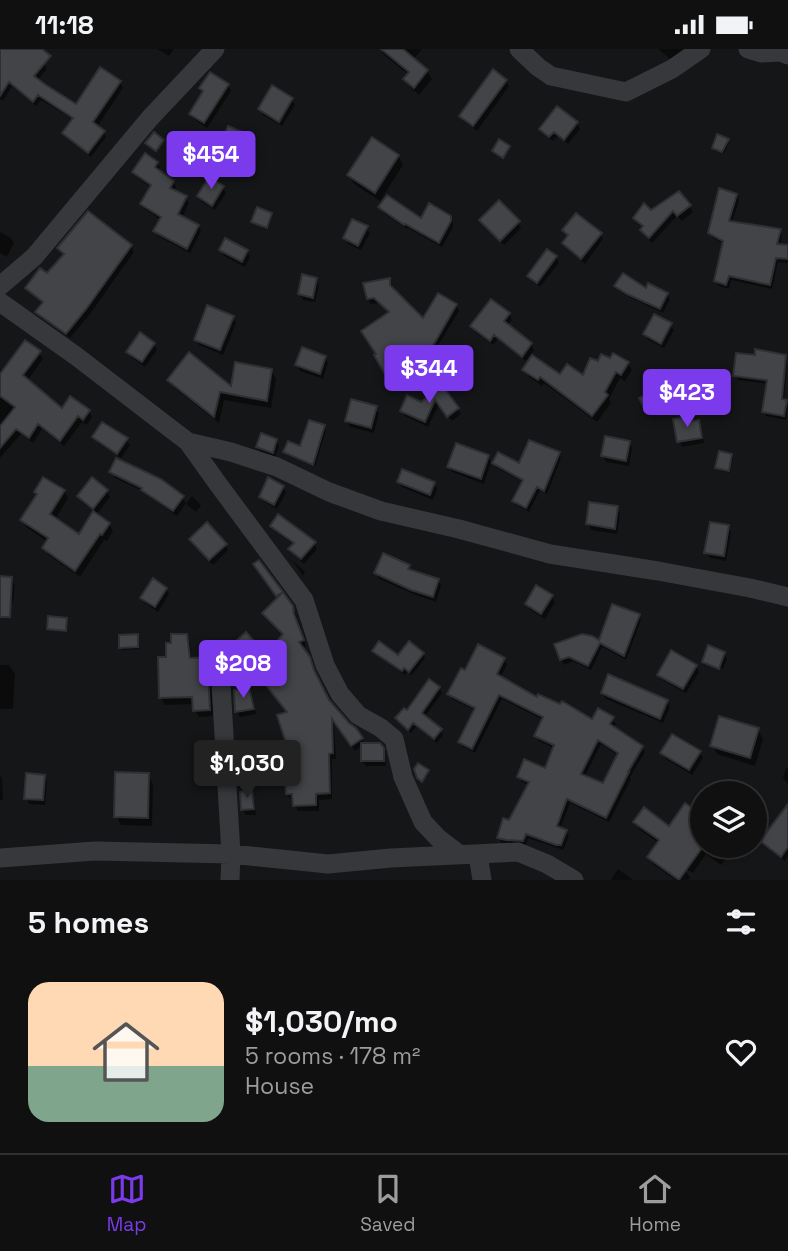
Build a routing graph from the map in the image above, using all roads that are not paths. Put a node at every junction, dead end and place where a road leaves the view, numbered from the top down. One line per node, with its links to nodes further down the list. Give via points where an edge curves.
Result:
1 (215, 49): 6 (street, via 150,118 34,257)
2 (519, 49): 3 (street, via 551,76 626,92)
3 (701, 49)
4 (748, 49): 5 (street)
5 (784, 52)
6 (0, 289): 7 (street, via 76,356)
7 (188, 442): 8 (street, via 277,467 381,511 550,554); 11 (street, via 304,600 325,665 340,694 358,715 394,739 404,777 424,822 438,838)
8 (788, 597)
9 (220, 667): 10 (street)
10 (231, 854): 11 (street, via 328,864); 12 (street, via 95,851); 13 (street)
11 (469, 854): 14 (street); 15 (street, via 518,852)
12 (0, 859)
13 (230, 880)
14 (482, 880)
15 (574, 880)

